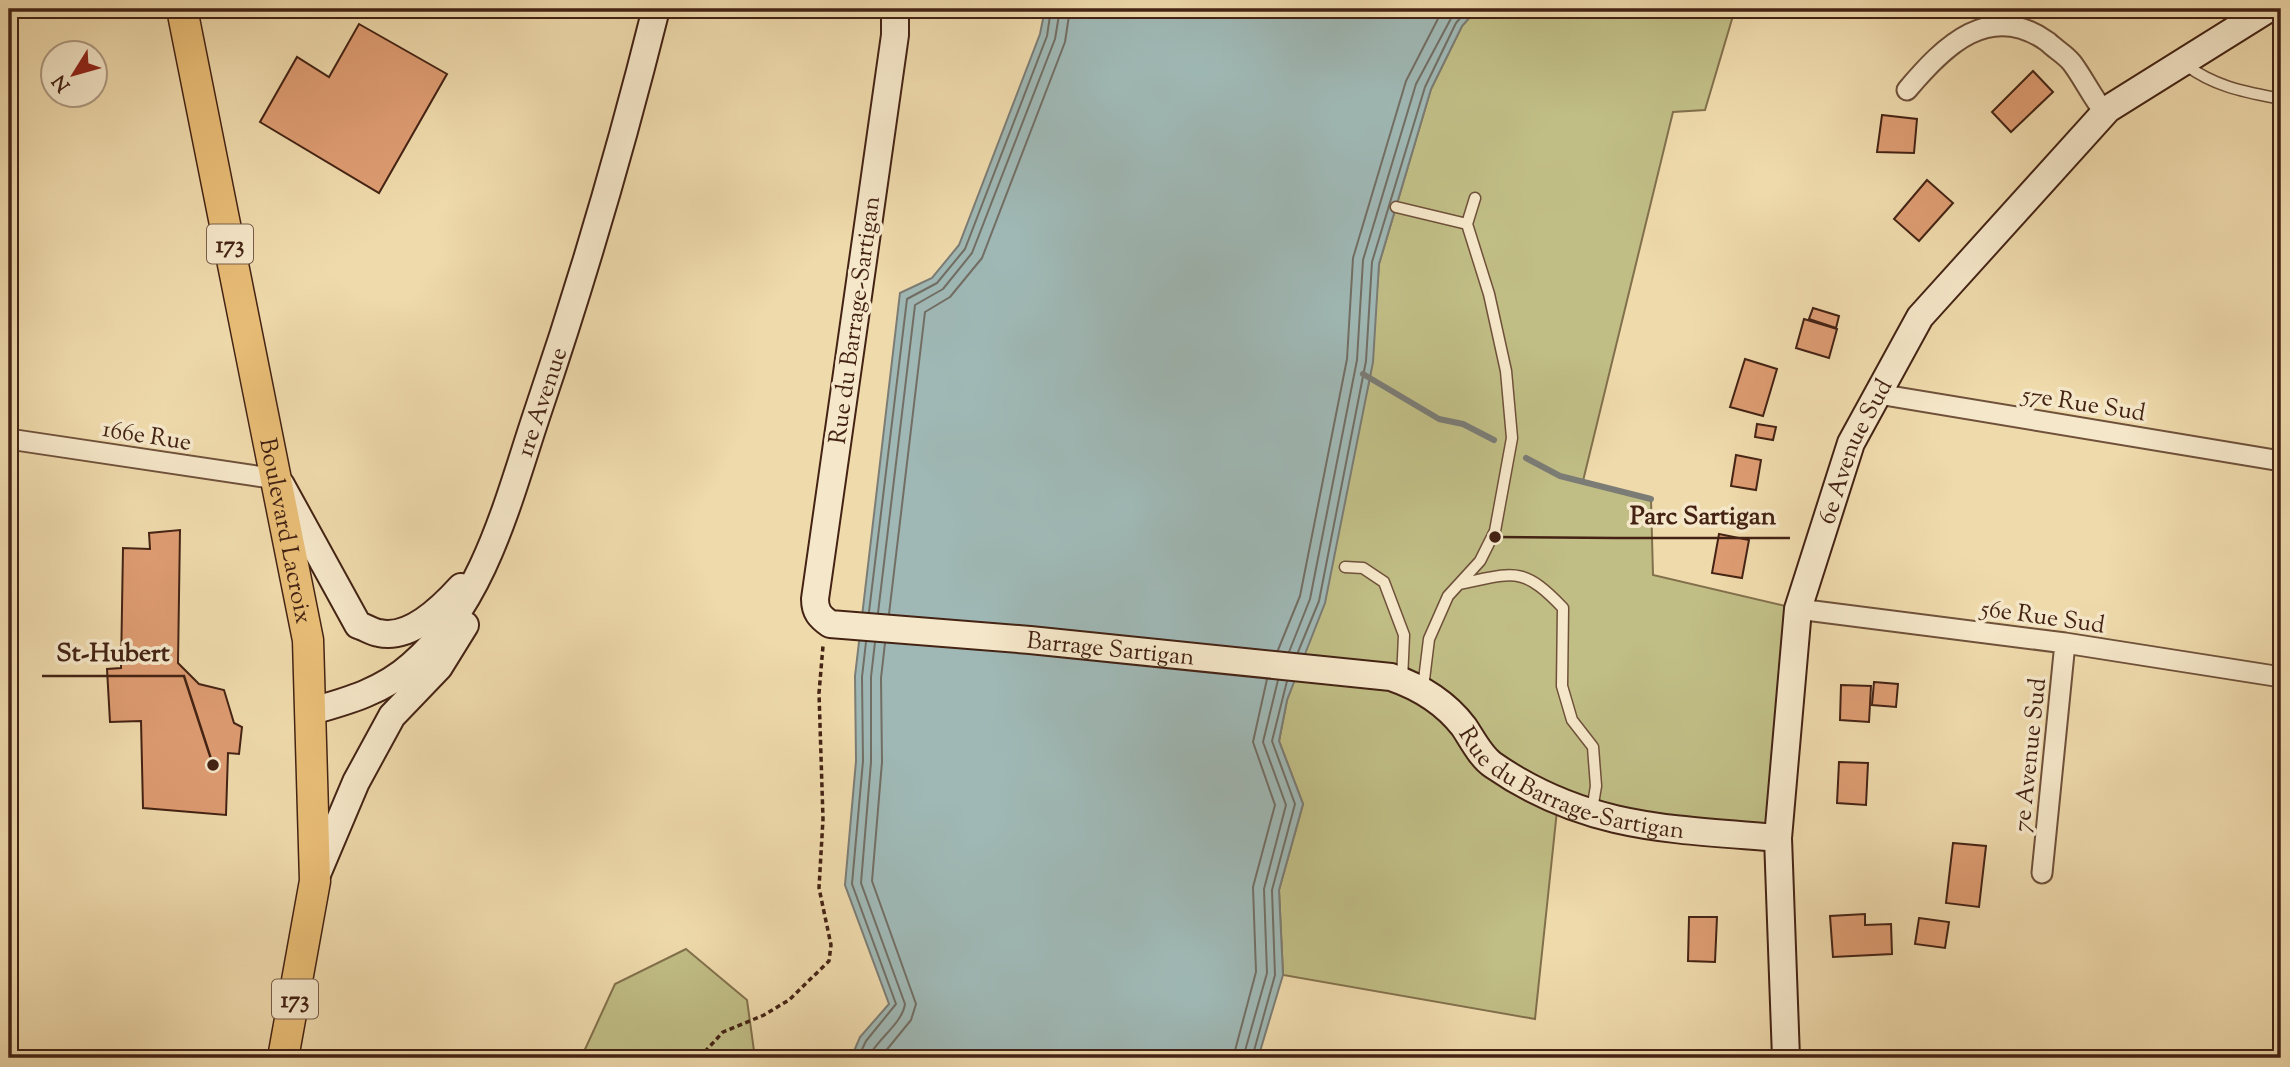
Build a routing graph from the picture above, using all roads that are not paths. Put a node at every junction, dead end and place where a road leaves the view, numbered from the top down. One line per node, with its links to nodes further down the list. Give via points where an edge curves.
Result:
1 (182, 9): 15 (main road, Boulevard Lacroix / 173)
2 (656, 9): 16 (main road, 1re Avenue, via 569,321)
3 (895, 9): 20 (main road, Rue du Barrage-Sartigan, via 815,599 815,610)
4 (2268, 9): 5 (main road, 6e Avenue Sud)
5 (2182, 62): 7 (lane, via 2227,88); 8 (main road, 6e Avenue Sud)
6 (1907, 90): 8 (street, via 1937,54 1965,32 1990,23 2032,29 2071,62)
7 (2281, 99)
8 (2105, 113): 12 (main road, 6e Avenue Sud, via 1920,317)
9 (1475, 198): 11 (lane)
10 (1396, 207): 11 (lane)
11 (1467, 224): 18 (lane, via 1506,371 1512,438 1495,531 1479,561)
12 (1878, 394): 14 (street, 57e Rue Sud); 19 (main road, 6e Avenue Sud, via 1851,443)
13 (9, 439): 15 (street, 166e Rue)
14 (2281, 461)
15 (277, 479): 16 (main road, via 358,625 380,634 402,632 441,609); 24 (main road, Boulevard Lacroix / 173, via 308,640)
16 (488, 558): 24 (main road, 1re Avenue, via 451,622 413,664 386,686); 28 (main road, via 473,613 439,667 392,716 356,782)
17 (1345, 567): 23 (lane, via 1363,568 1384,582 1404,635)
18 (1459, 584): 23 (lane, via 1448,596); 25 (lane, via 1509,574 1537,581 1563,608 1562,686 1572,720 1593,747 1596,786)
19 (1798, 609): 21 (street, 56e Rue Sud); 26 (main road, 6e Avenue Sud)
20 (827, 622): 23 (main road, Barrage Sartigan)
21 (2064, 643): 22 (street, 56e Rue Sud); 27 (street, 7e Avenue Sud)
22 (2281, 677)
23 (1405, 682): 25 (main road, Rue du Barrage-Sartigan, via 1458,720 1490,763 1540,794)
24 (312, 711): 28 (main road, Boulevard Lacroix / 173)
25 (1591, 814): 26 (main road, Rue du Barrage-Sartigan, via 1647,827)
26 (1778, 838): 30 (main road, 6e Avenue Sud)
27 (2042, 873)
28 (314, 881): 29 (main road, Boulevard Lacroix / 173)
29 (283, 1058)
30 (1786, 1058)

